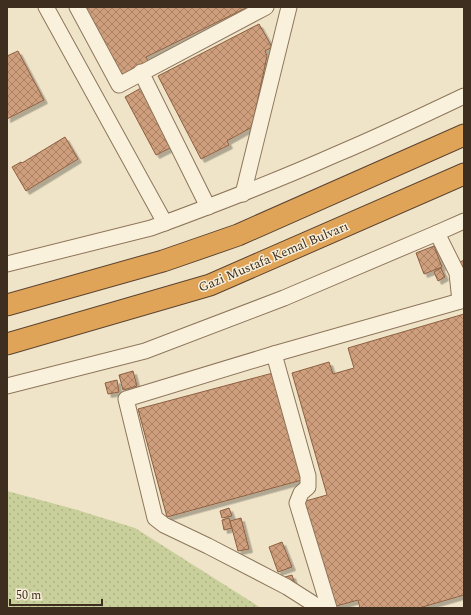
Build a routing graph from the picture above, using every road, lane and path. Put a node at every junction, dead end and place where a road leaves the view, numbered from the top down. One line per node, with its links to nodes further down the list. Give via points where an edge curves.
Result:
1 (46, 7): 12 (street)
2 (77, 7): 5 (street, via 119,85)
3 (266, 7): 5 (street)
4 (289, 7): 9 (street)
5 (141, 72): 10 (street)
6 (464, 96): 9 (street, via 339,154)
7 (464, 135): 16 (highway, via 238,235 163,261)
8 (464, 174): 17 (highway, Gazi Mustafa Kemal Bulvarı, via 210,285)
9 (243, 194): 10 (street)
10 (208, 207): 12 (street)
11 (464, 221): 13 (street)
12 (166, 223): 14 (street)
13 (437, 234): 15 (street, via 457,274); 19 (street, via 284,298 145,351)
14 (7, 264)
15 (462, 300): 18 (street)
16 (7, 305)
17 (7, 344)
18 (274, 354): 20 (street, via 126,398 155,518 164,525 287,587); 21 (street, via 308,476 308,487 301,493 297,503)
19 (7, 386)
20 (320, 608)
21 (329, 608)

